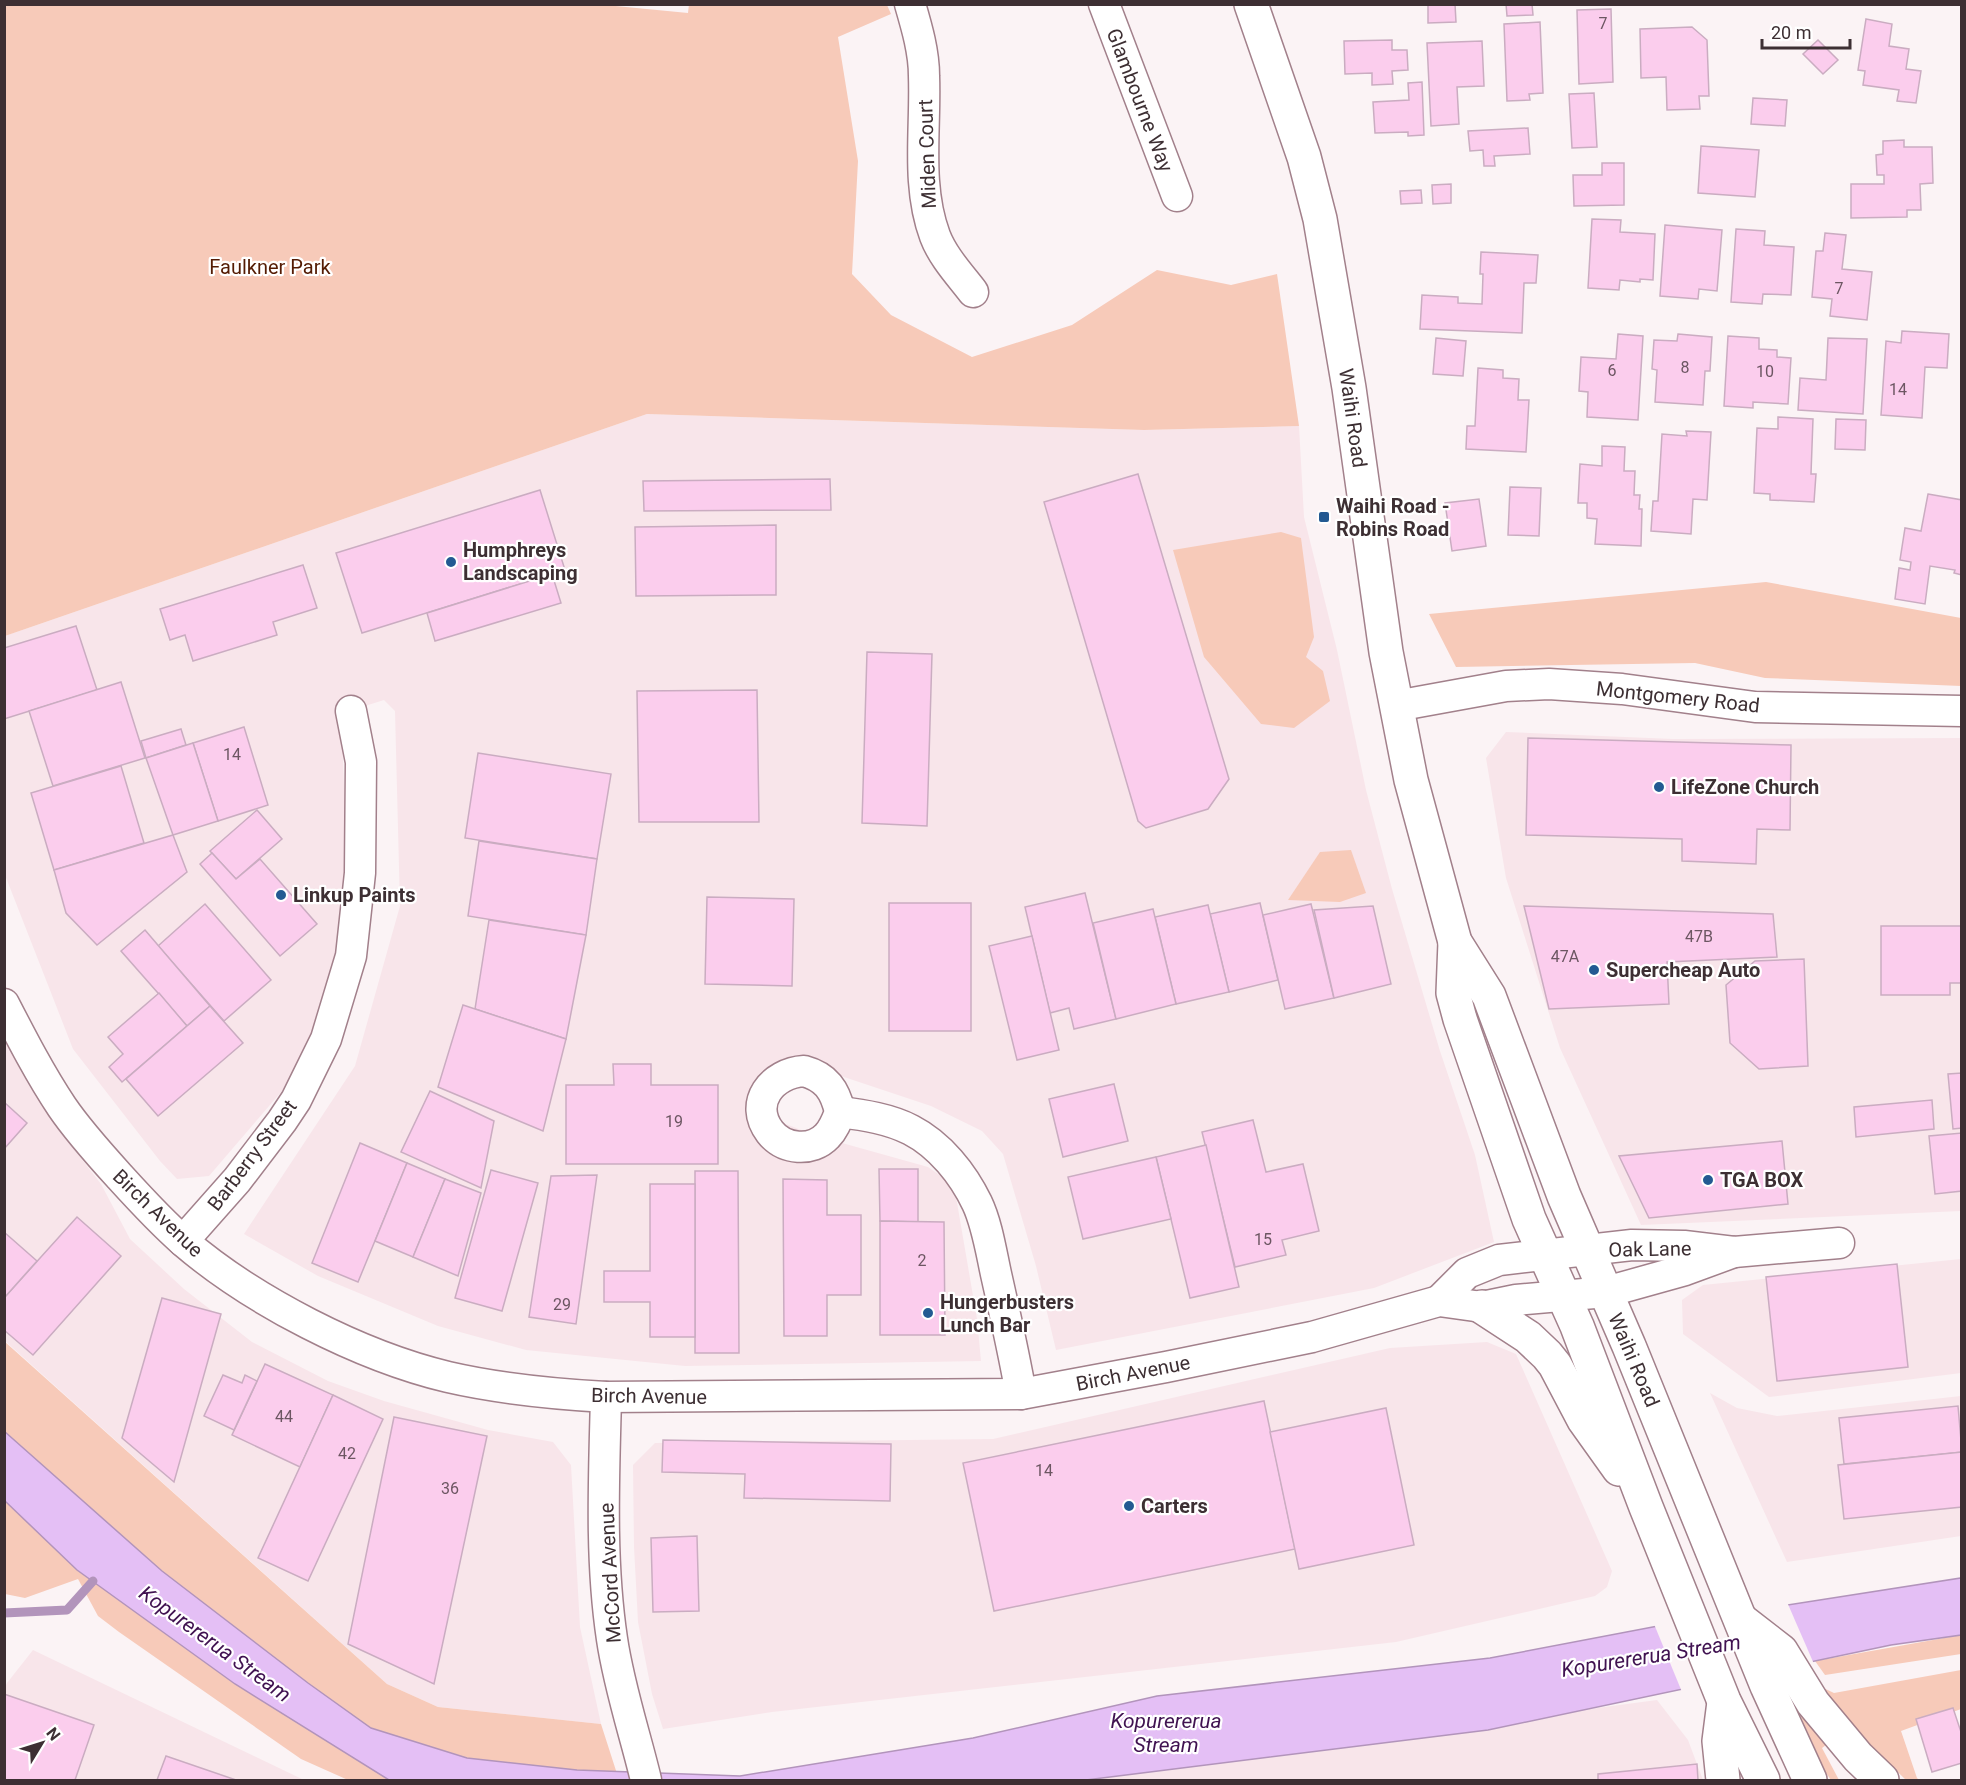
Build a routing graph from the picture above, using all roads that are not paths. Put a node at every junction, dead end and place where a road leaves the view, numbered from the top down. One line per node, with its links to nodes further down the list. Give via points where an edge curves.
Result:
1 (910, 4): 5 (street, Miden Court, via 924,76 924,194 935,237)
2 (1104, 4): 4 (street, Glambourne Way)
3 (1251, 4): 6 (main road, Waihi Road, via 1304,157 1320,219)
4 (1177, 196)
5 (973, 292)
6 (1396, 706): 8 (street, Montgomery Road, via 1506,686 1549,684 1622,689 1755,707); 9 (main road, Waihi Road)
7 (351, 711): 12 (street, Barberry Street, via 361,762 360,873 351,956 326,1039 282,1121)
8 (1962, 711)
9 (1455, 942): 14 (main road, Waihi Road, via 1489,996 1564,1197); 14 (main road, Waihi Road, via 1453,993 1529,1219)
10 (4, 1004): 12 (street, Birch Avenue, via 64,1109 109,1165)
11 (840, 1112): 19 (street, via 910,1130 943,1154 962,1177 978,1204 986,1233)
12 (183, 1241): 20 (street, Birch Avenue, via 262,1297 366,1350 406,1365 542,1394)
13 (1839, 1243): 15 (street, Oak Lane)
14 (1566, 1252): 15 (street, Oak Lane, via 1632,1245); 16 (main road, Waihi Road); 16 (main road, Waihi Road); 17 (street, Birch Avenue, via 1499,1260 1467,1273)
15 (1734, 1252): 16 (street, Oak Lane, via 1685,1270)
16 (1584, 1293): 18 (street, Birch Avenue); 21 (main road, Waihi Road, via 1577,1326); 22 (main road, Waihi Road, via 1741,1620 1781,1651)
17 (1439, 1301): 18 (street, Birch Avenue); 19 (street, Birch Avenue, via 1312,1336)
18 (1482, 1307): 21 (main road, via 1528,1337 1547,1355 1584,1420)
19 (1021, 1394): 20 (street, Birch Avenue)
20 (606, 1397): 24 (street, McCord Avenue, via 604,1538 608,1608 621,1683)
21 (1646, 1507): 23 (main road, Waihi Road)
22 (1781, 1680): 27 (main road); 28 (main road, via 1813,1703)
23 (1724, 1701): 25 (main road, via 1719,1741); 26 (main road, Waihi Road)
24 (646, 1780)
25 (1723, 1780)
26 (1763, 1780)
27 (1810, 1780)
28 (1882, 1780)

